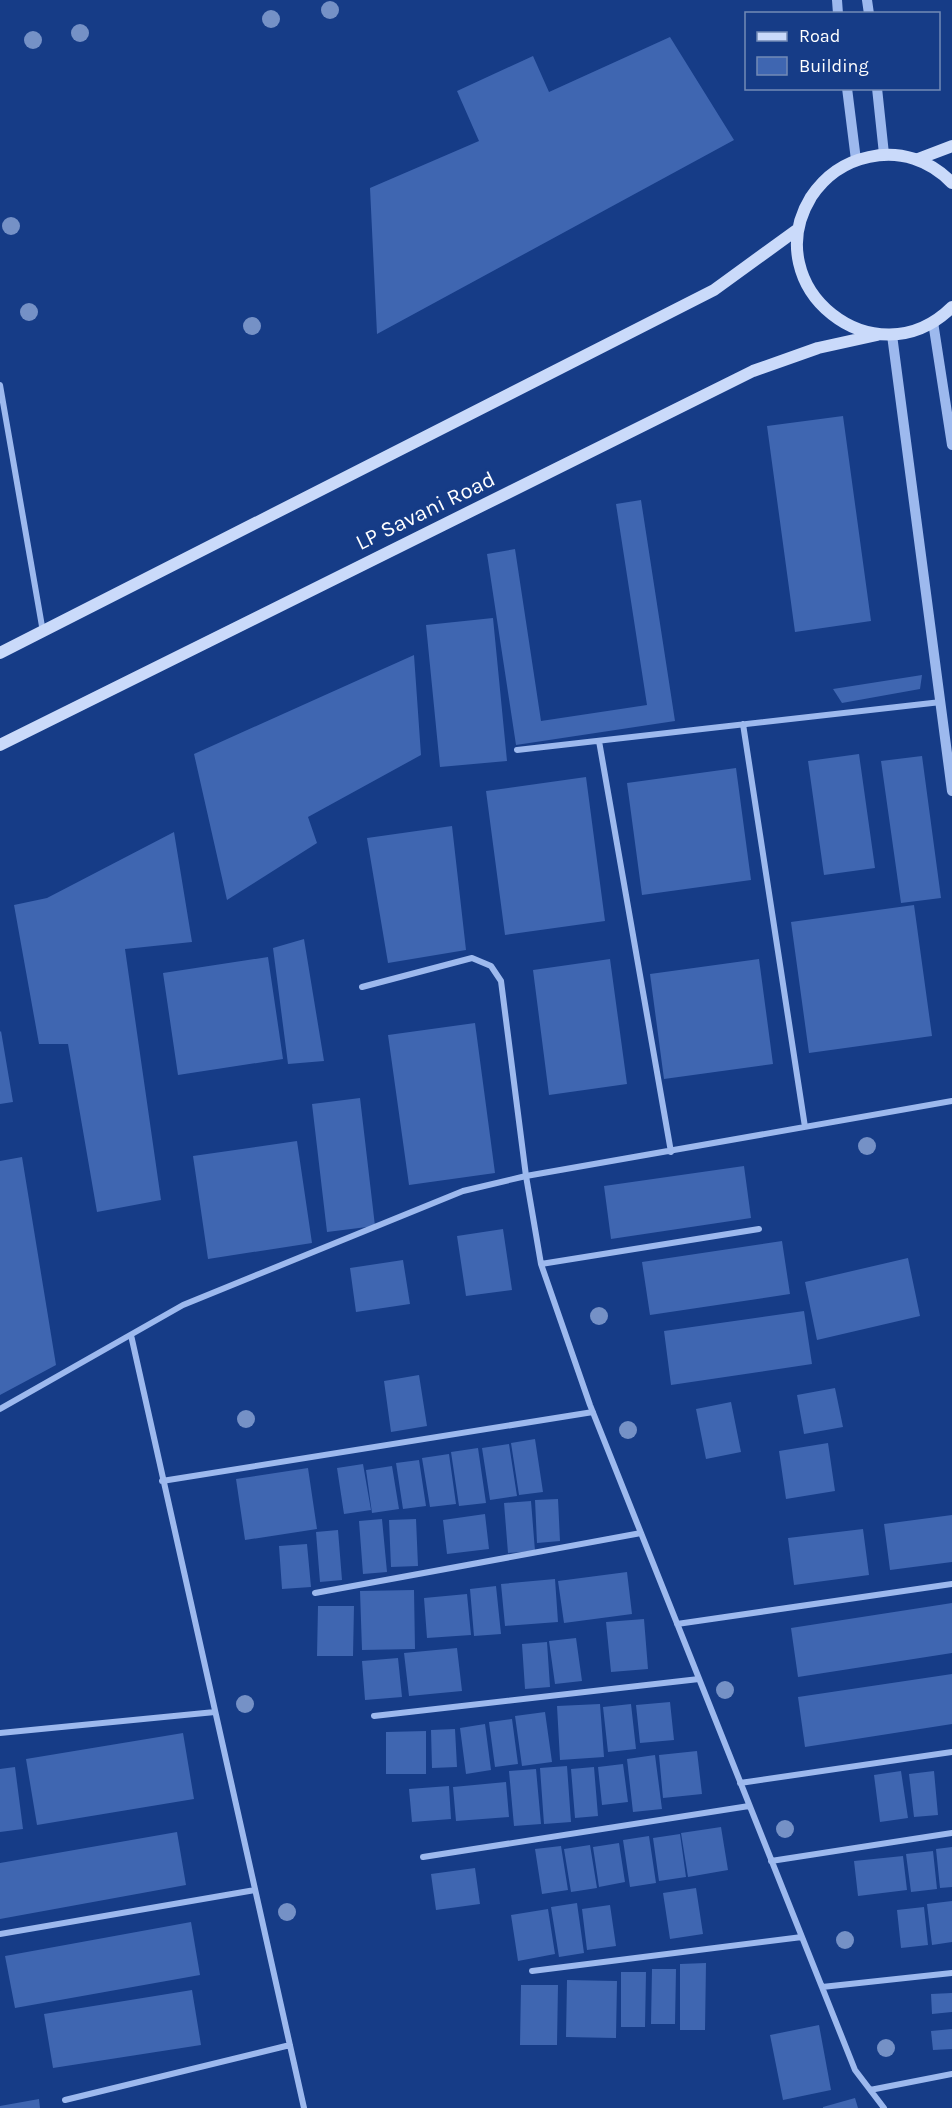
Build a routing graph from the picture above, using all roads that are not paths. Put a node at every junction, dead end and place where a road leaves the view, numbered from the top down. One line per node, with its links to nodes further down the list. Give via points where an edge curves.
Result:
1 (847, 90): 6 (street)
2 (877, 90): 4 (street)
3 (952, 146): 5 (main road)
4 (884, 153): 5 (main road); 6 (main road)
5 (918, 159): 7 (main road)
6 (856, 160): 8 (main road, via 835,171 818,187 805,207)
7 (952, 183)
8 (798, 229): 11 (main road, via 801,268 808,287 825,310 849,327); 15 (main road, via 714,290)
9 (952, 307): 10 (main road)
10 (933, 322): 12 (main road); 14 (street)
11 (877, 335): 12 (main road); 20 (main road, LP Savani Road, via 818,348 753,371)
12 (892, 335): 17 (street)
13 (0, 385): 15 (street)
14 (952, 445)
15 (43, 632): 16 (main road)
16 (0, 653)
17 (941, 702): 18 (street); 22 (street)
18 (743, 724): 19 (street); 26 (street)
19 (599, 741): 21 (street); 27 (street)
20 (0, 745)
21 (518, 750)
22 (950, 754): 23 (street)
23 (952, 791)
24 (362, 987): 28 (street, via 472,958 491,966 501,981)
25 (952, 1101): 26 (street)
26 (806, 1127): 27 (street)
27 (671, 1152): 28 (street)
28 (526, 1176): 30 (street); 31 (street, via 463,1191 183,1305)
29 (759, 1229): 30 (street)
30 (541, 1264): 33 (street)
31 (131, 1335): 32 (street); 34 (street)
32 (0, 1409)
33 (593, 1413): 34 (street); 35 (street)
34 (162, 1481): 40 (street)
35 (641, 1533): 37 (street); 38 (street)
36 (952, 1584): 38 (street)
37 (315, 1593)
38 (677, 1624): 39 (street)
39 (699, 1679): 41 (street); 44 (street)
40 (215, 1712): 42 (street); 49 (street)
41 (374, 1716)
42 (0, 1733)
43 (952, 1752): 44 (street)
44 (740, 1782): 45 (street)
45 (749, 1806): 47 (street); 48 (street)
46 (952, 1833): 48 (street)
47 (423, 1857)
48 (771, 1861): 51 (street)
49 (255, 1890): 50 (street); 55 (street)
50 (0, 1934)
51 (802, 1937): 52 (street); 54 (street)
52 (532, 1971)
53 (952, 1972): 54 (street)
54 (822, 1987): 57 (street, via 855,2070)
55 (290, 2045): 58 (street); 59 (street)
56 (952, 2074): 57 (street)
57 (870, 2090): 60 (street)
58 (65, 2100)
59 (304, 2108)
60 (884, 2108)

